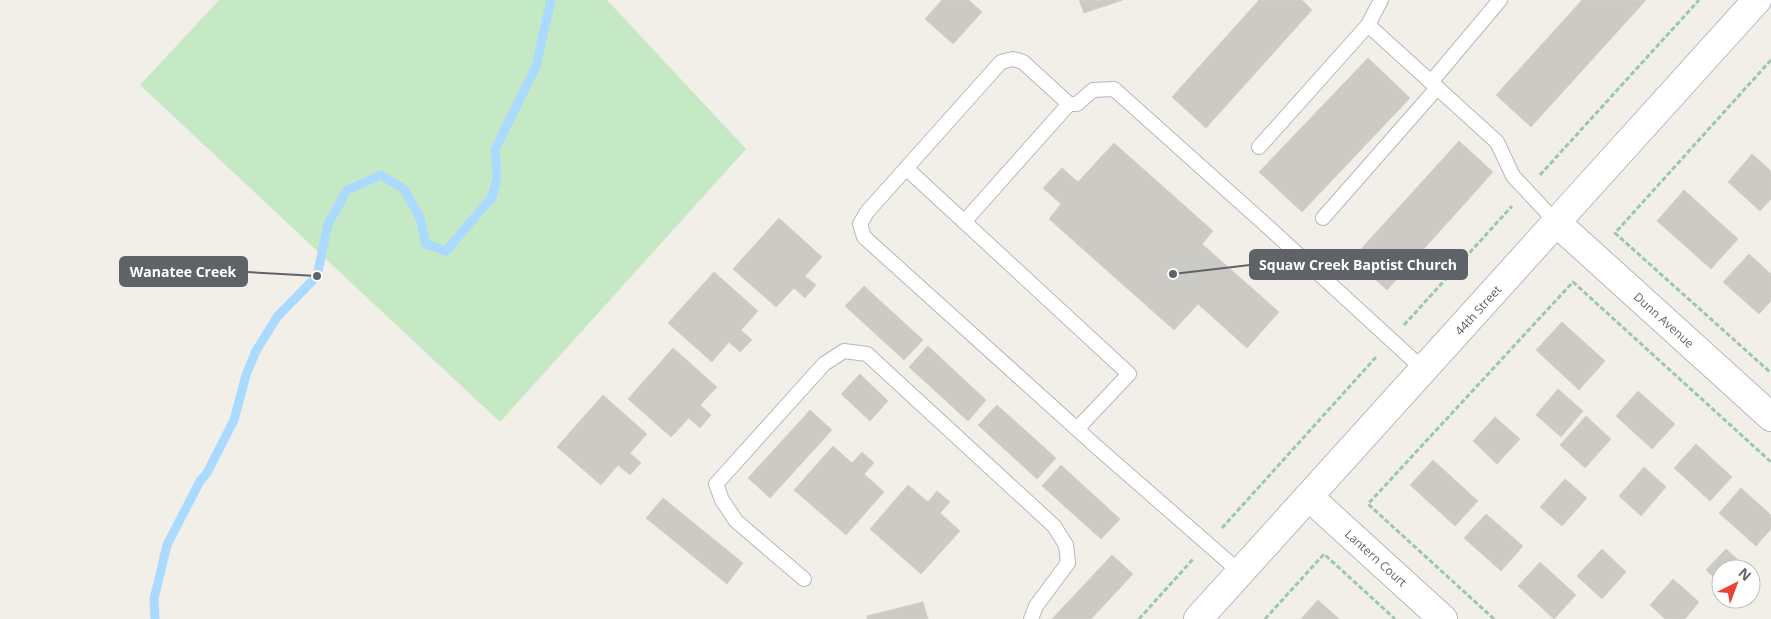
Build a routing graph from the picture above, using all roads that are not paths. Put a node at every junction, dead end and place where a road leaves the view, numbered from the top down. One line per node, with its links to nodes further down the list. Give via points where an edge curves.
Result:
1 (1500, 0): 5 (lane)
2 (1757, 0): 11 (street, 44th Street)
3 (1378, 1): 4 (lane)
4 (1368, 26): 5 (lane); 7 (lane)
5 (1434, 85): 9 (lane); 11 (lane, via 1497,142 1514,176)
6 (1069, 104): 8 (lane, via 1023,62 1013,59 1001,62); 10 (lane); 12 (lane, via 1077,104 1093,90 1114,89)
7 (1259, 147)
8 (906, 168): 10 (lane); 14 (lane, via 867,212 860,224 864,237)
9 (1323, 218)
10 (964, 222): 14 (lane, via 1129,374)
11 (1557, 223): 12 (street, 44th Street); 13 (street, Dunn Avenue)
12 (1424, 370): 15 (street, 44th Street)
13 (1771, 417)
14 (1077, 429): 16 (lane)
15 (1309, 497): 16 (street, 44th Street); 20 (street, Lantern Court)
16 (1240, 572): 19 (street, 44th Street)
17 (804, 579): 18 (lane, via 736,521 716,484 824,364 844,351 867,354 1054,526 1066,545 1068,563 1036,606)
18 (1031, 619)
19 (1198, 619)
20 (1443, 619)

